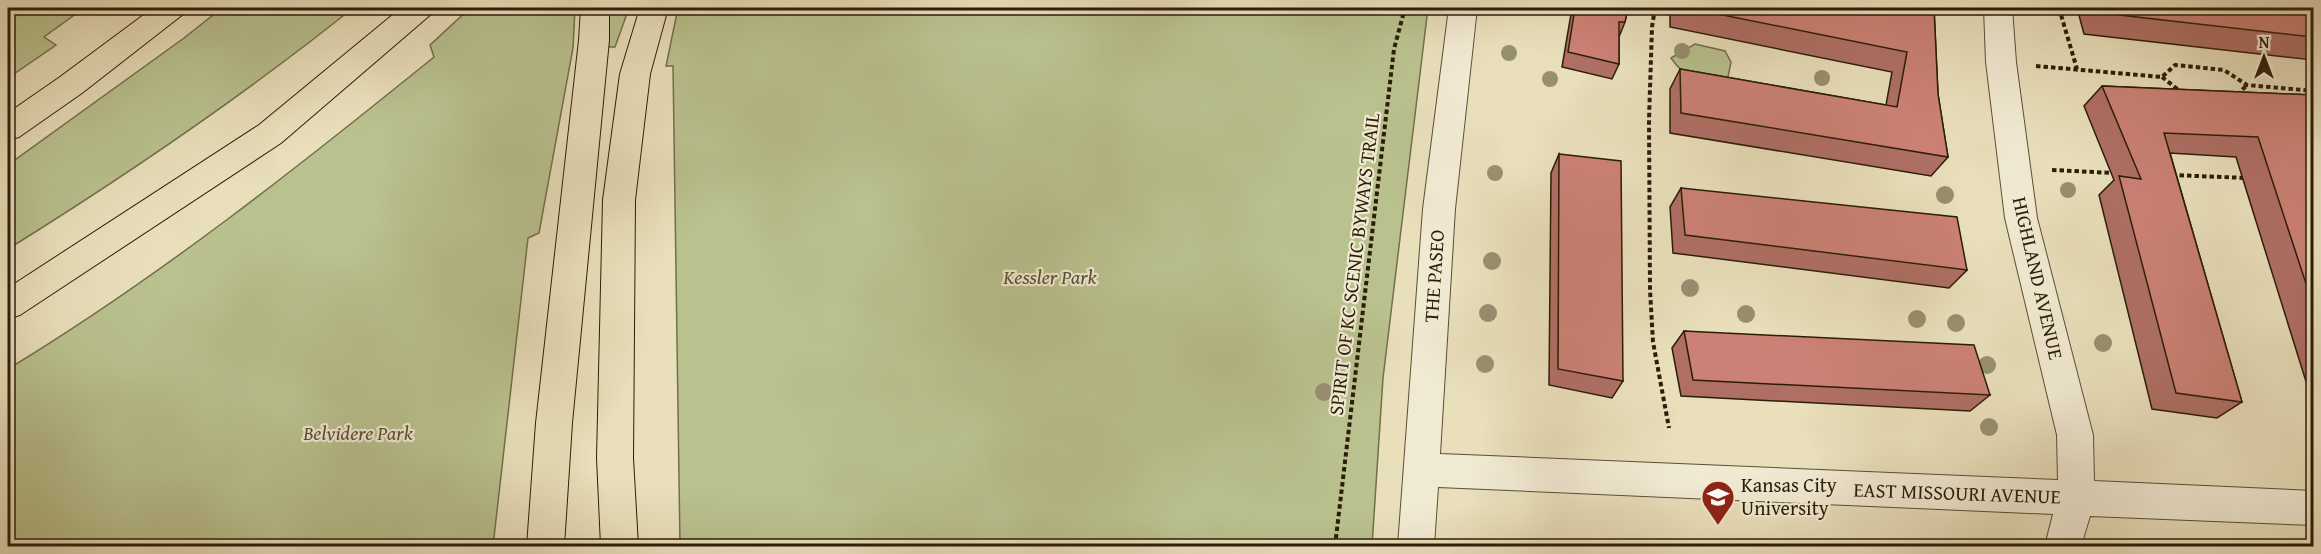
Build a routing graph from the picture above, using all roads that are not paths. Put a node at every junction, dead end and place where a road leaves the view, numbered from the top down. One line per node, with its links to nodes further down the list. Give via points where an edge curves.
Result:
1 (172, 8): 7 (highway)
2 (420, 8): 8 (highway, via 270,134)
3 (595, 8): 12 (highway)
4 (654, 8): 13 (highway, via 635,75 619,200 615,458)
5 (1463, 8): 9 (street, THE PASEO, via 1437,220)
6 (1998, 8): 10 (street, HIGHLAND AVENUE, via 2021,218 2075,435)
7 (8, 128)
8 (8, 305)
9 (1421, 470): 10 (street, EAST MISSOURI AVENUE); 14 (street, THE PASEO)
10 (2076, 498): 11 (street, EAST MISSOURI AVENUE); 15 (street, HIGHLAND AVENUE)
11 (2313, 508)
12 (544, 546)
13 (619, 546)
14 (1416, 546)
15 (2063, 546)

